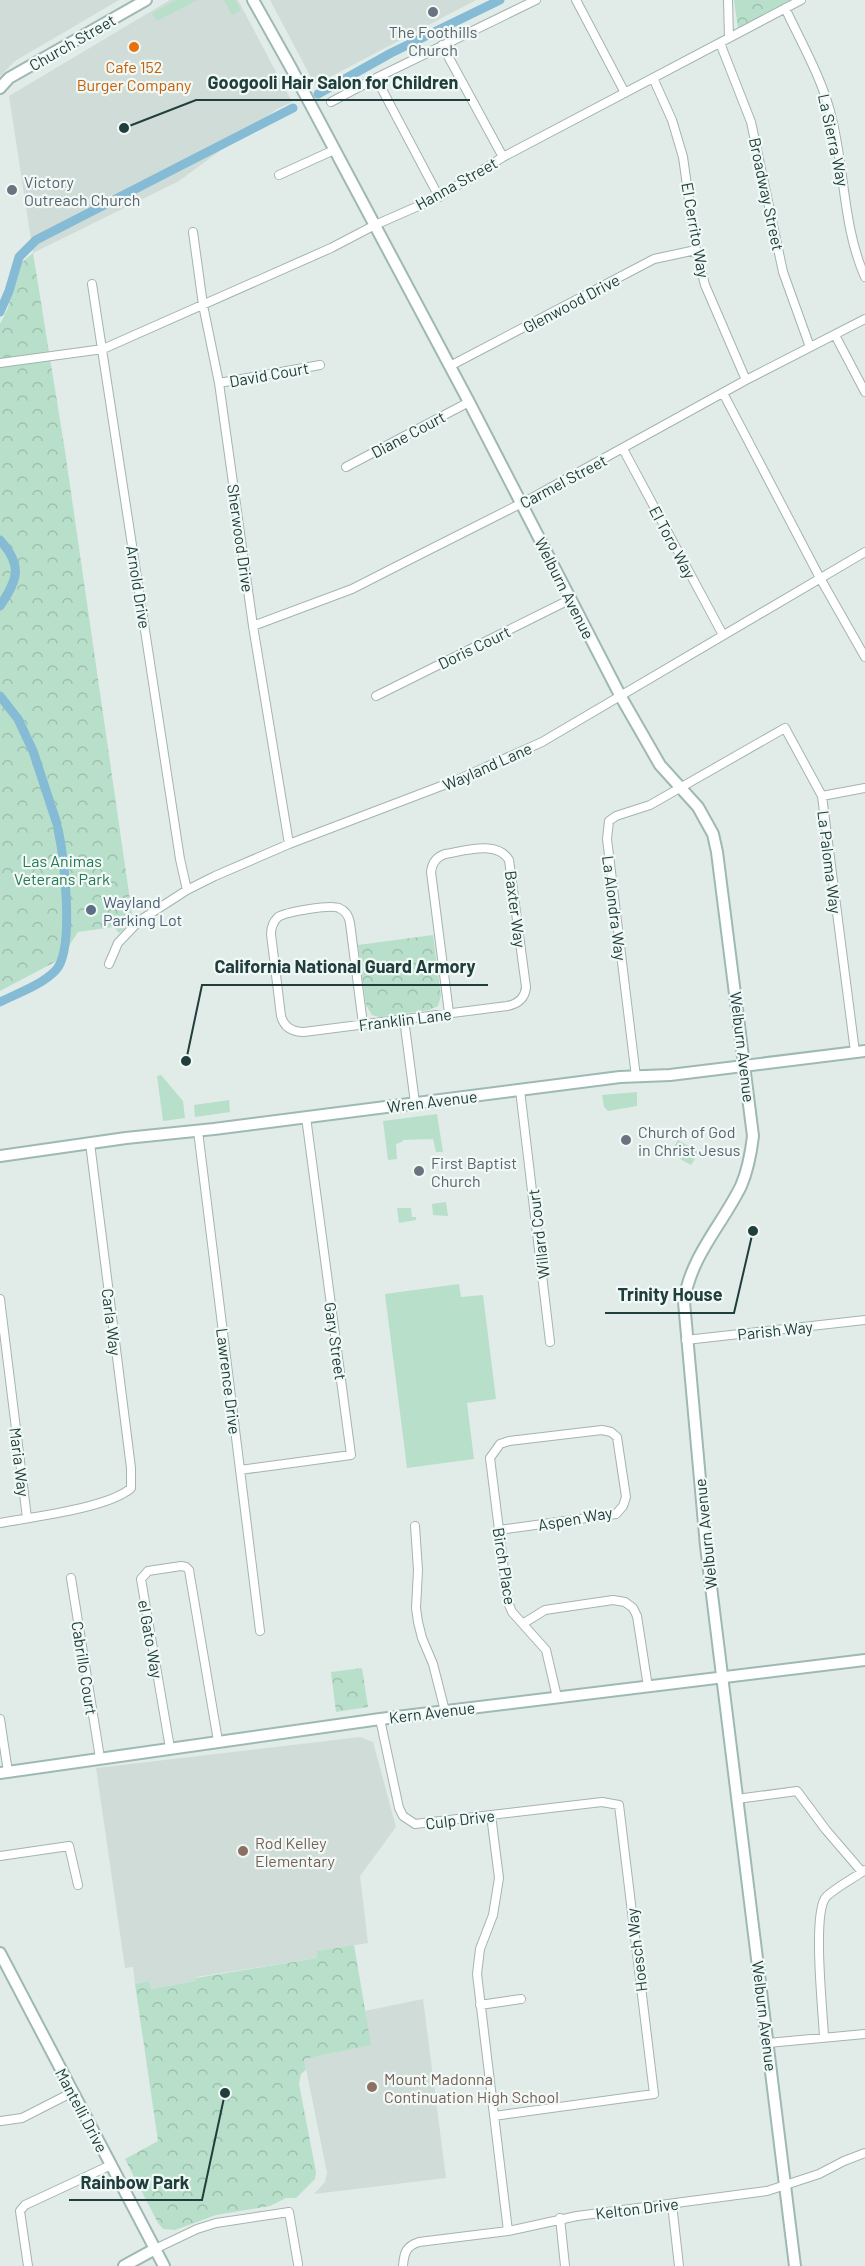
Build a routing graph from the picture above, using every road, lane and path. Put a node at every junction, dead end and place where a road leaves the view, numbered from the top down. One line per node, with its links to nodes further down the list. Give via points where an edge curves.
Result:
1 (146, 0): 13 (main road, Church Street, via 9,78)
2 (253, 0): 16 (main road, Welburn Avenue)
3 (536, 0): 10 (street)
4 (576, 0): 14 (street)
5 (728, 0): 8 (street)
6 (801, 0): 7 (street, Hanna Street)
7 (785, 8): 8 (street, Hanna Street); 23 (street, La Sierra Way, via 821,83 832,117 854,246)
8 (729, 38): 9 (street, Hanna Street)
9 (720, 43): 12 (street, Hanna Street); 28 (street, Broadway Street, via 751,122 783,272)
10 (442, 45): 11 (street); 17 (street)
11 (376, 78): 15 (street); 19 (street)
12 (653, 78): 14 (street, Hanna Street); 22 (street, El Cerrito Way, via 683,157)
13 (0, 88)
14 (625, 93): 17 (street, Hanna Street)
15 (331, 102)
16 (334, 150): 18 (street); 20 (main road, Welburn Avenue)
17 (503, 157): 19 (street, Hanna Street)
18 (279, 175)
19 (439, 197): 20 (street, Hanna Street)
20 (375, 225): 25 (street, Hanna Street); 32 (main road, Welburn Avenue)
21 (193, 232): 25 (street, Sherwood Drive)
22 (696, 250): 32 (street, Glenwood Drive, via 654,260); 33 (street, El Cerrito Way, via 705,285)
23 (865, 277)
24 (92, 284): 29 (street, Arnold Drive)
25 (203, 304): 29 (street, Hanna Street); 34 (street, Sherwood Drive)
26 (865, 319): 27 (street, Carmel Street)
27 (835, 335): 28 (street, Carmel Street); 35 (street)
28 (810, 347): 33 (street, Carmel Street)
29 (103, 349): 30 (street, Hanna Street); 53 (street, Arnold Drive)
30 (0, 363)
31 (320, 365): 34 (street, David Court)
32 (450, 366): 37 (main road, Welburn Avenue)
33 (746, 380): 36 (street, Carmel Street)
34 (219, 383): 44 (street, Sherwood Drive)
35 (865, 392)
36 (723, 393): 38 (street, Carmel Street); 42 (street)
37 (470, 402): 39 (street, Diane Court); 40 (main road, Welburn Avenue)
38 (623, 449): 40 (street, Carmel Street); 45 (street, El Toro Way)
39 (346, 467)
40 (522, 503): 43 (main road, Welburn Avenue); 44 (street, Carmel Street, via 352,588)
41 (865, 552): 42 (street, Wayland Lane)
42 (820, 578): 45 (street, Wayland Lane); 46 (street)
43 (571, 599): 47 (street, Doris Court); 48 (main road, Welburn Avenue)
44 (253, 626): 52 (street, Sherwood Drive)
45 (723, 635): 48 (street, Wayland Lane)
46 (865, 657)
47 (376, 696)
48 (621, 697): 49 (main road, Welburn Avenue, via 660,765); 52 (street, Wayland Lane, via 542,742 457,780)
49 (682, 787): 51 (street, La Paloma Way, via 785,728); 60 (main road, Welburn Avenue, via 713,834); 61 (street, La Alondra Way, via 650,805 612,818 607,827)
50 (865, 788): 51 (street)
51 (822, 796): 59 (street, La Paloma Way)
52 (289, 844): 53 (street, Wayland Lane)
53 (187, 890): 54 (street, Wayland Lane, via 139,921 118,943)
54 (109, 964)
55 (520, 1001): 56 (street, Franklin Lane); 56 (street, Baxter Way, via 526,987 511,866 506,855 496,848 445,854 435,860 431,872)
56 (449, 1013): 57 (street, Franklin Lane)
57 (404, 1019): 58 (street, Franklin Lane); 63 (street)
58 (363, 1024): 58 (street, Franklin Lane, via 350,923 345,912 329,906 286,914 276,920 271,934 282,1021 299,1032)
59 (860, 1051): 60 (main road, Wren Avenue)
60 (745, 1066): 61 (main road, Wren Avenue); 70 (main road, Welburn Avenue, via 752,1148 741,1185 686,1285)
61 (636, 1077): 62 (main road, Wren Avenue)
62 (520, 1090): 63 (main road, Wren Avenue); 71 (street, Willard Court)
63 (415, 1103): 64 (main road, Wren Avenue)
64 (306, 1117): 65 (main road, Wren Avenue); 73 (street, Gary Street, via 351,1455)
65 (198, 1131): 66 (main road, Wren Avenue); 73 (street, Lawrence Drive)
66 (90, 1143): 67 (main road, Wren Avenue); 74 (street, Carla Way, via 131,1488 96,1504)
67 (0, 1156)
68 (0, 1299): 74 (street, Maria Way)
69 (865, 1320): 70 (street, Parish Way)
70 (686, 1340): 82 (main road, Welburn Avenue)
71 (550, 1342)
72 (490, 1458): 77 (street, Birch Place); 77 (street, Aspen Way, via 500,1444 509,1441 611,1432 617,1437 626,1497 616,1514)
73 (240, 1470): 80 (street, Lawrence Drive)
74 (27, 1518): 75 (street)
75 (0, 1523)
76 (415, 1526): 85 (street, via 418,1622)
77 (499, 1530): 79 (street, Birch Place, via 508,1602)
78 (71, 1578): 90 (street, Cabrillo Court)
79 (524, 1623): 83 (street, via 545,1610 614,1600 625,1602 637,1616); 84 (street, Birch Place, via 546,1650)
80 (260, 1631)
81 (865, 1660): 82 (main road, Kern Avenue)
82 (721, 1678): 83 (main road, Kern Avenue); 92 (main road, Welburn Avenue)
83 (648, 1687): 84 (main road, Kern Avenue)
84 (556, 1697): 85 (main road, Kern Avenue)
85 (446, 1711): 87 (main road, Kern Avenue)
86 (0, 1719): 91 (street)
87 (380, 1719): 88 (main road, Kern Avenue); 94 (street, Culp Drive, via 403,1816 415,1824 425,1824)
88 (219, 1742): 89 (main road, Kern Avenue); 89 (street, el Gato Way, via 186,1567 148,1571 141,1579)
89 (170, 1748): 90 (main road, Kern Avenue)
90 (100, 1758): 91 (main road, Kern Avenue)
91 (4, 1772)
92 (737, 1799): 96 (street, via 797,1791); 103 (main road, Welburn Avenue)
93 (619, 1805): 94 (street, Culp Drive, via 602,1802); 105 (street, Hoesch Way, via 654,2094)
94 (490, 1815): 100 (street, via 499,1878 493,1915 480,1949)
95 (0, 1856): 97 (street, via 69,1846)
96 (864, 1871): 102 (street, via 826,1897 821,1907)
97 (78, 1885)
98 (0, 1953): 104 (main road, Mantelli Drive)
99 (521, 1999): 100 (street)
100 (480, 2005): 105 (street)
101 (865, 2034): 102 (street)
102 (824, 2037): 103 (street)
103 (768, 2043): 109 (main road, Welburn Avenue)
104 (73, 2092): 106 (street, via 22,2118); 108 (main road, Mantelli Drive)
105 (494, 2116): 112 (street)
106 (2, 2121)
107 (865, 2153): 109 (street, Kelton Drive)
108 (111, 2166): 113 (main road, Mantelli Drive); 115 (street, via 25,2205 20,2211)
109 (785, 2187): 110 (street, Kelton Drive); 121 (main road, Welburn Avenue)
110 (672, 2204): 111 (street, Kelton Drive); 120 (street)
111 (560, 2218): 112 (street, Kelton Drive); 119 (street)
112 (508, 2231): 118 (street, Kelton Drive, via 412,2244 406,2250)
113 (155, 2249): 114 (street, via 216,2223 289,2212); 116 (main road); 117 (main road, Mantelli Drive)
114 (298, 2265)
115 (28, 2266)
116 (124, 2266)
117 (164, 2266)
118 (403, 2266)
119 (565, 2266)
120 (679, 2266)
121 (795, 2266)

